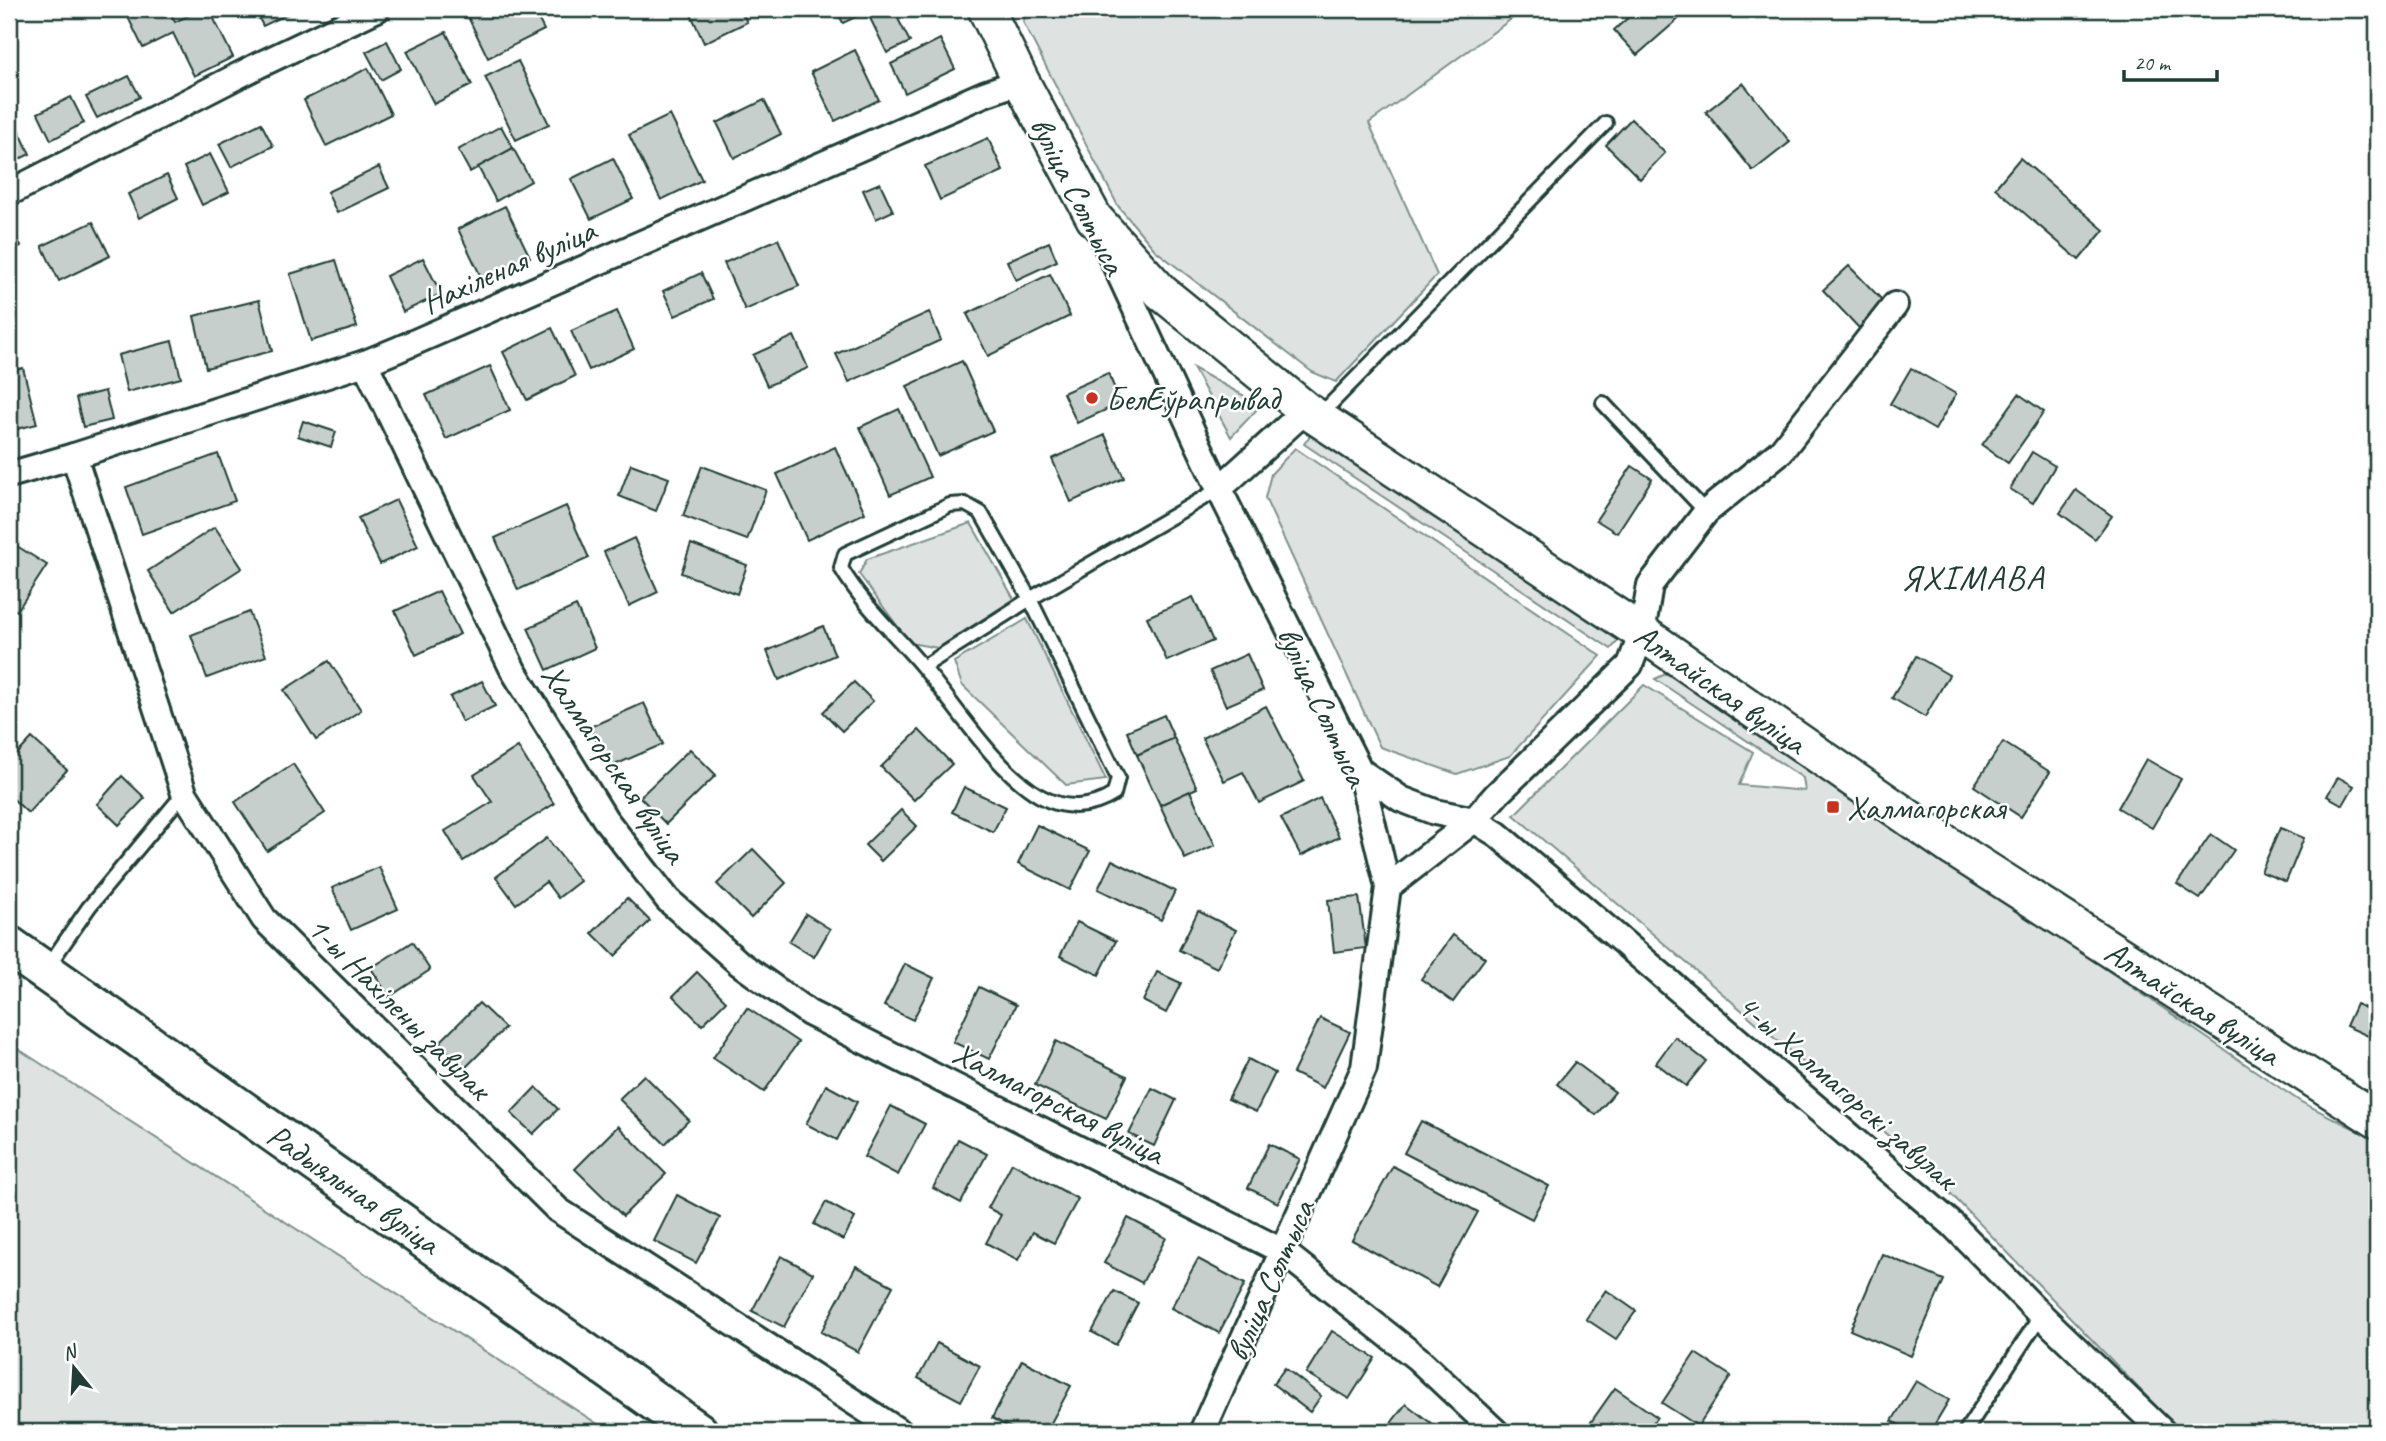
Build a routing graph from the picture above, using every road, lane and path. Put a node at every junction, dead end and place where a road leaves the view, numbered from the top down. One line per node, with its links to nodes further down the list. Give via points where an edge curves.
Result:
1 (377, 9): 5 (street)
2 (986, 9): 3 (main road, вуліца Солтыса)
3 (1021, 81): 6 (main road, вуліца Солтыса); 8 (street, Нахіленая вуліца)
4 (1606, 123): 10 (lane)
5 (9, 193)
6 (1094, 218): 10 (main road, Алтайская вуліца, via 1161,292); 13 (street, вуліца Солтыса)
7 (1895, 305): 14 (street, via 1781,451)
8 (365, 363): 11 (street, Нахіленая вуліца); 25 (street, Халмагорская вуліца, via 513,670 605,819 668,900 738,963 809,1013)
9 (1603, 403): 14 (lane)
10 (1311, 414): 13 (street); 16 (main road, Алтайская вуліца)
11 (74, 456): 12 (street, Нахіленая вуліца); 19 (street, 1-ы Нахілены завулак)
12 (9, 475)
13 (1219, 488): 15 (lane); 18 (street, вуліца Солтыса)
14 (1706, 512): 16 (street, via 1650,585)
15 (1030, 599): 17 (lane); 17 (lane, via 981,513 965,504 950,505 845,554 841,568 850,584); 17 (lane, via 1118,778 1114,794 1101,803 1073,808 1040,796 1000,763)
16 (1642, 633): 20 (street, via 1630,665); 24 (main road, Алтайская вуліца, via 1954,849)
17 (923, 667)
18 (1360, 771): 20 (street, via 1401,799); 21 (street, вуліца Солтыса)
19 (184, 793): 23 (lane, via 89,907); 28 (street, 1-ы Нахілены завулак, via 264,919 558,1210)
20 (1474, 820): 21 (street); 26 (street, 4-ы Халмагорскі завулак, via 1497,834 1953,1225)
21 (1388, 887): 25 (street, вуліца Солтыса, via 1364,1068)
22 (9, 946): 23 (main road, Радыяльная вуліца)
23 (44, 971): 27 (main road, Радыяльная вуліца)
24 (2377, 1120)
25 (1282, 1251): 29 (street, вуліца Солтыса); 30 (street, Халмагорская вуліца, via 1417,1357)
26 (2041, 1315): 31 (lane); 32 (street, 4-ы Халмагорскі завулак)
27 (698, 1432)
28 (900, 1432)
29 (1202, 1432)
30 (1496, 1432)
31 (1965, 1432)
32 (2163, 1432)

